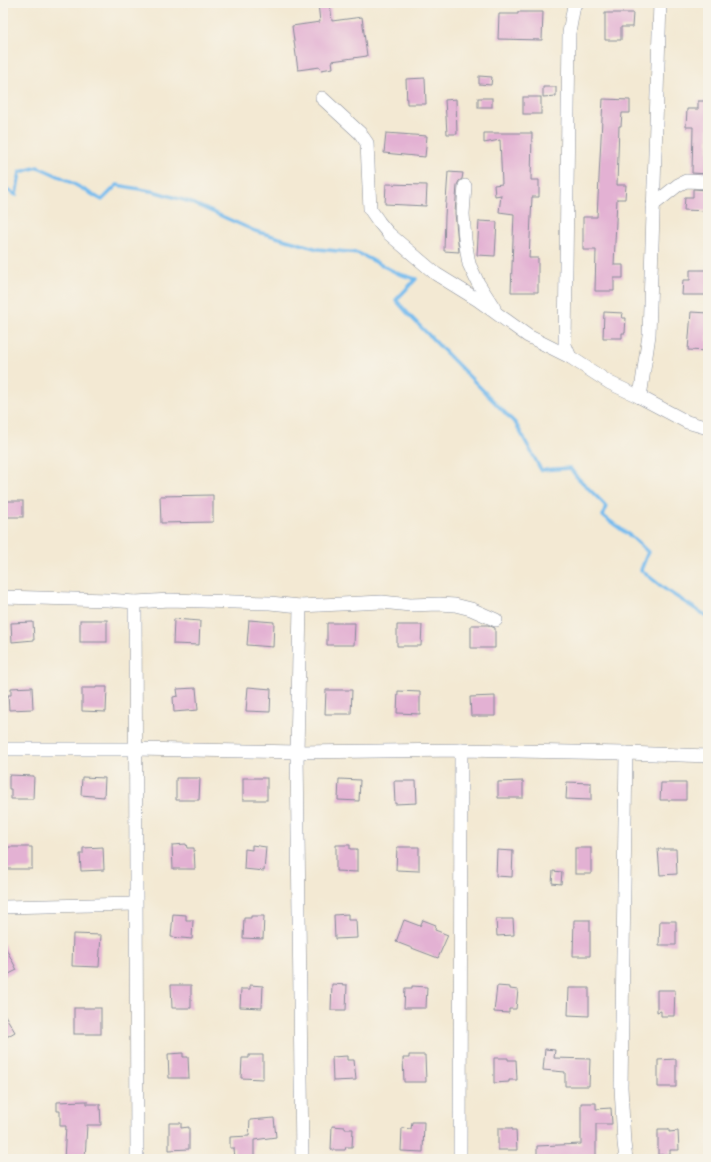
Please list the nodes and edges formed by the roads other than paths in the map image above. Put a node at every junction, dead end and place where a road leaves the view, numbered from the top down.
1 (576, 3) edge
2 (660, 3) edge
3 (322, 98) dead end
4 (708, 182) edge
5 (465, 186) dead end
6 (653, 205) junction
7 (498, 315) junction
8 (570, 357) junction
9 (640, 397) junction
10 (708, 428) edge
11 (3, 597) edge
12 (135, 602) junction
13 (300, 606) junction
14 (496, 620) dead end
15 (3, 749) edge
16 (134, 749) junction
17 (461, 750) junction
18 (297, 752) junction
19 (626, 753) junction
20 (708, 756) edge
21 (135, 904) junction
22 (3, 907) edge
23 (137, 1159) edge
24 (302, 1159) edge
25 (460, 1159) edge
26 (626, 1159) edge

1 - 8 street
2 - 6 street
3 - 7 street
4 - 6 street
5 - 7 street
6 - 9 street
7 - 8 street
8 - 9 street
9 - 10 street
11 - 12 street
12 - 13 street
12 - 16 street
13 - 14 street
13 - 18 street
15 - 16 street
16 - 18 street
16 - 21 street
17 - 18 street
17 - 19 street
17 - 25 street
18 - 24 street
19 - 20 street
19 - 26 street
21 - 22 street
21 - 23 street

